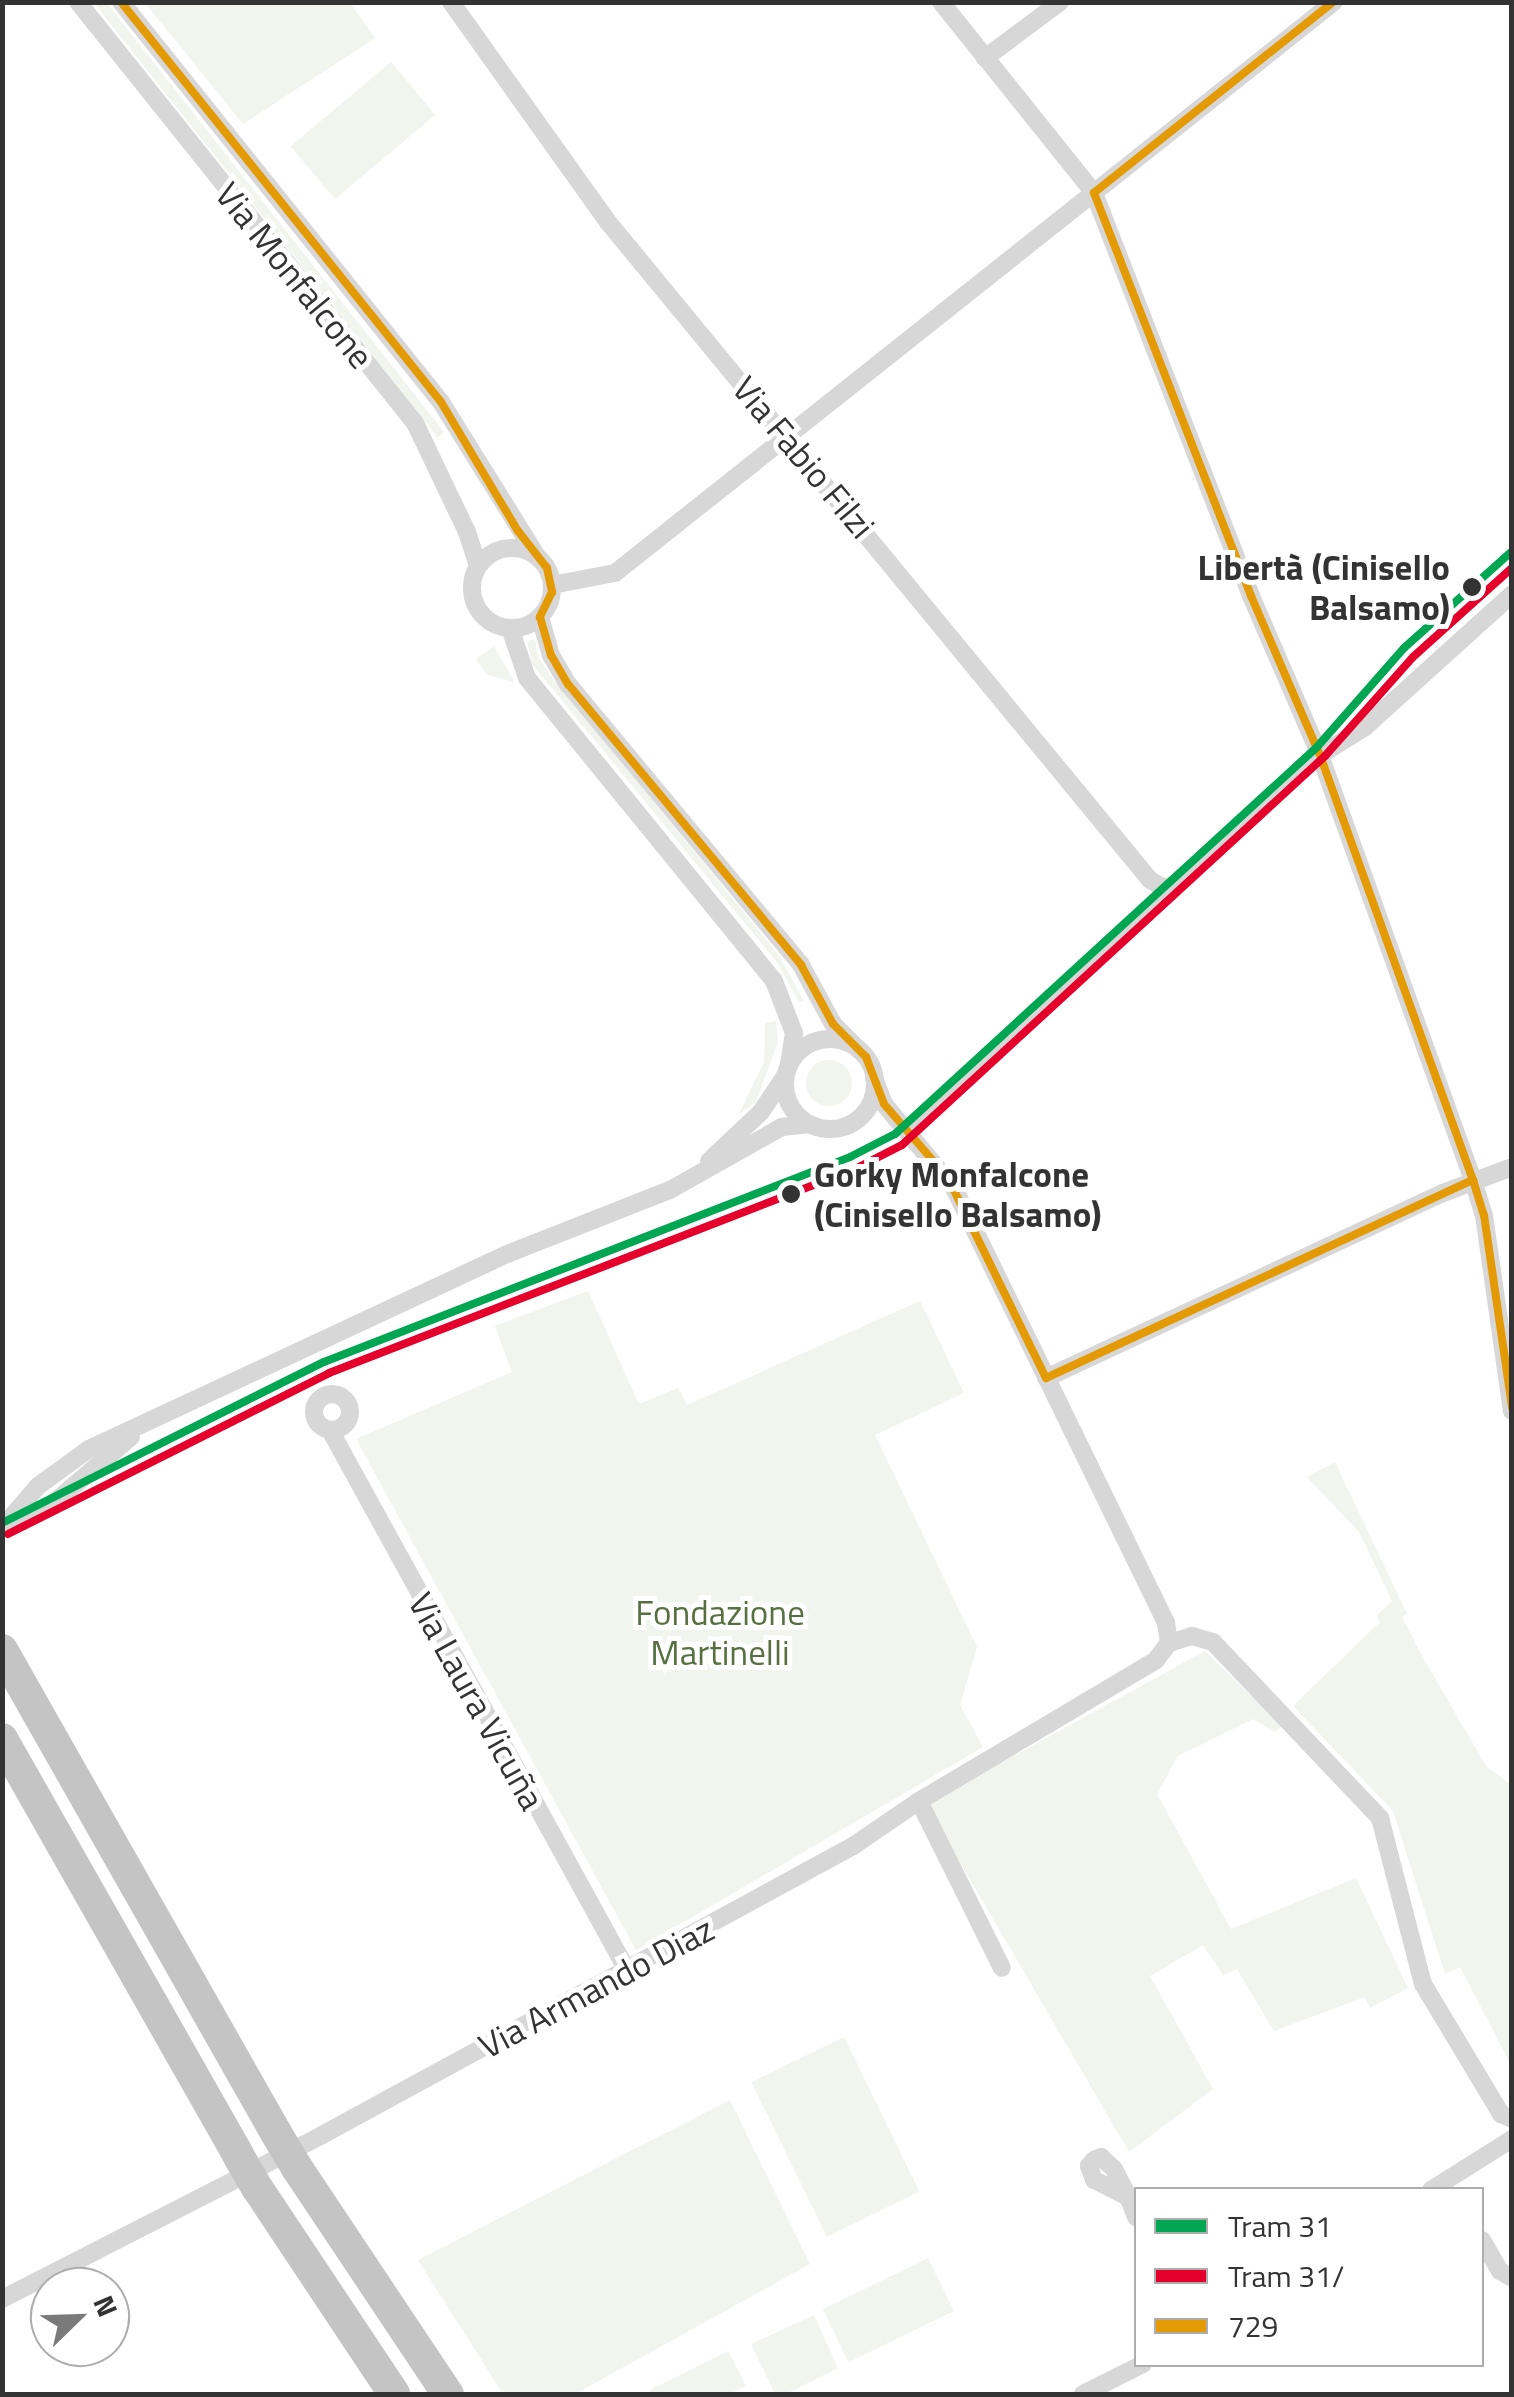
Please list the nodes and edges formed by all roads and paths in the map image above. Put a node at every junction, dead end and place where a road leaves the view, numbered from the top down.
1 (78, 2) edge
2 (121, 2) edge
3 (451, 2) edge
4 (941, 2) edge
5 (1060, 2) edge
6 (1334, 2) edge
7 (984, 58) junction
8 (1094, 193) junction
9 (788, 437) junction
10 (536, 556) junction
11 (478, 566) junction
12 (552, 585) junction
13 (1512, 594) edge
14 (540, 617) junction
15 (510, 628) junction
16 (1319, 754) junction
17 (1176, 884) junction
18 (860, 1050) junction
19 (788, 1069) junction
20 (874, 1078) junction
21 (810, 1124) junction
22 (908, 1130) junction
23 (1512, 1167) edge
24 (1473, 1180) junction
25 (682, 1183) junction
26 (1046, 1378) junction
27 (1512, 1411) edge
28 (330, 1430) dead end
29 (2, 1529) edge
30 (1169, 1644) junction
31 (2, 1650) edge
32 (2, 1740) edge
33 (919, 1801) junction
34 (1002, 1968) dead end
35 (627, 1970) junction
36 (1506, 2117) edge
37 (1507, 2141) edge
38 (1442, 2186) edge
39 (1128, 2197) dead end
40 (1134, 2212) edge
41 (1484, 2244) edge
42 (1512, 2278) edge
43 (2, 2299) edge
44 (1137, 2367) edge
45 (394, 2394) edge
46 (448, 2394) edge
47 (1084, 2394) edge

1 - 11 street, Via Monfalcone
2 - 10 street, Via Monfalcone
3 - 9 street, Via Fabio Filzi
4 - 7 street
5 - 7 street
6 - 8 street
7 - 8 street
8 - 9 street
8 - 16 street
9 - 12 street
9 - 17 street, Via Fabio Filzi
10 - 11 street
10 - 12 street
11 - 15 street
12 - 14 street
13 - 16 street
14 - 15 street
14 - 18 street
15 - 19 street
16 - 17 street
16 - 24 street
17 - 22 street
18 - 19 street
18 - 20 street
19 - 21 street
19 - 25 street
20 - 21 street
20 - 22 street
21 - 25 street
22 - 26 street
23 - 24 street
24 - 26 street
24 - 27 street
25 - 29 street
26 - 30 street
28 - 35 street, Via Laura Vicuña
30 - 33 street, Via Armando Diaz
30 - 36 street
31 - 46 highway, bridge
32 - 45 highway, bridge
33 - 34 street
33 - 35 street, Via Armando Diaz
35 - 43 street, Via Armando Diaz
36 - 37 street
37 - 38 street
39 - 40 street
41 - 42 street
44 - 47 street

